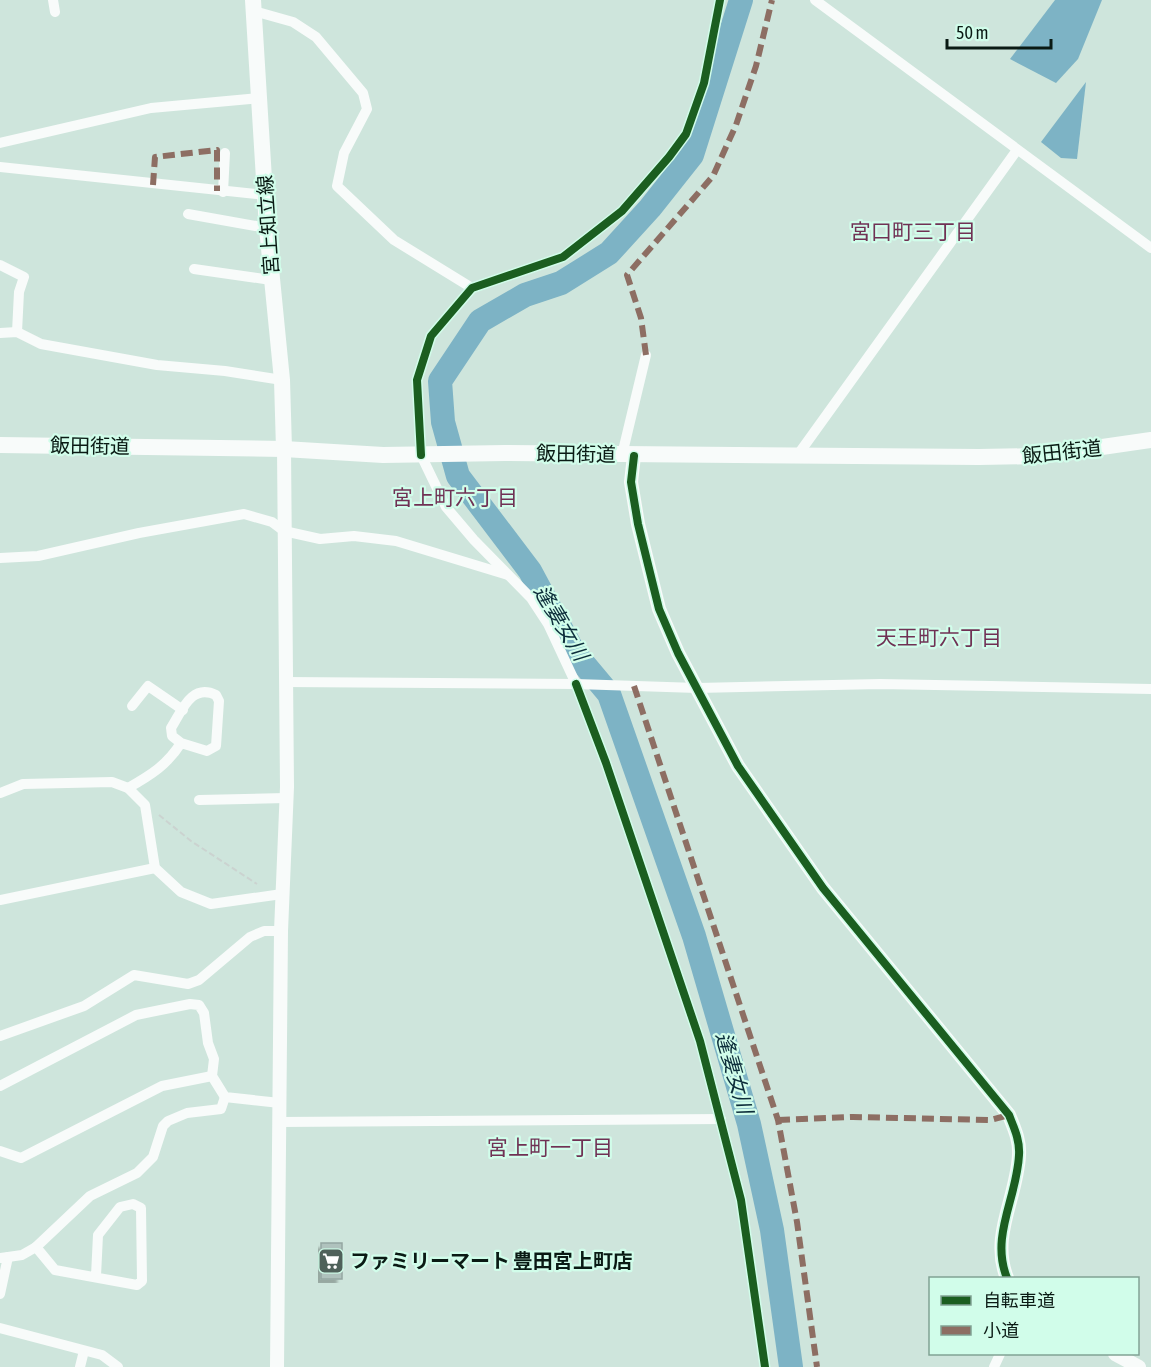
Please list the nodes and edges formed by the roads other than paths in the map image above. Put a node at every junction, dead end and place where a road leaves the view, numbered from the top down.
1 (53, 0) edge
2 (815, 0) edge
3 (253, 5) edge
4 (55, 12) dead end
5 (260, 98) junction
6 (0, 143) edge
7 (1017, 150) junction
8 (225, 153) dead end
9 (0, 166) edge
10 (223, 192) junction
11 (266, 195) junction
12 (188, 214) dead end
13 (267, 228) junction
14 (1151, 248) edge
15 (0, 265) edge
16 (194, 269) dead end
17 (271, 280) junction
18 (472, 288) road end
19 (18, 332) junction
20 (0, 333) edge
21 (646, 355) dead end
22 (282, 380) junction
23 (1151, 440) edge
24 (0, 445) edge
25 (1151, 447) edge
26 (284, 449) junction
27 (426, 455) junction
28 (628, 455) junction
29 (797, 456) junction
30 (284, 531) junction
31 (0, 558) edge
32 (508, 575) junction
33 (285, 682) junction
34 (579, 684) junction
35 (697, 688) junction
36 (1151, 688) edge
37 (132, 706) dead end
38 (183, 710) junction
39 (181, 742) junction
40 (128, 788) junction
41 (0, 793) edge
42 (286, 798) junction
43 (199, 800) dead end
44 (155, 868) junction
45 (282, 894) junction
46 (0, 900) edge
47 (281, 931) junction
48 (0, 1036) edge
49 (212, 1076) junction
50 (0, 1086) edge
51 (225, 1097) junction
52 (280, 1103) junction
53 (721, 1119) road end
54 (280, 1122) junction
55 (0, 1152) edge
56 (36, 1247) junction
57 (4, 1257) edge
58 (96, 1276) dead end
59 (1007, 1277) edge
60 (0, 1294) edge
61 (0, 1328) edge
62 (84, 1351) junction
63 (1118, 1355) edge
64 (80, 1367) edge
65 (118, 1367) edge
66 (277, 1367) edge
67 (1139, 1367) edge

1 - 4 street
2 - 7 street
3 - 5 main road, 宮上知立線
3 - 18 street
5 - 6 street
5 - 11 main road, 宮上知立線
7 - 14 street
7 - 29 street
8 - 10 street
9 - 10 street
10 - 11 street
11 - 13 main road, 宮上知立線
12 - 13 street
13 - 17 main road, 宮上知立線
15 - 19 street
16 - 17 street
17 - 22 main road, 宮上知立線
19 - 20 street
19 - 22 street
21 - 28 street
22 - 26 main road, 宮上知立線
23 - 25 street
23 - 29 main road, 飯田街道
24 - 26 main road, 飯田街道
26 - 27 main road, 飯田街道
26 - 30 street
27 - 28 main road, 飯田街道
27 - 32 street
28 - 29 main road, 飯田街道
28 - 35 street
30 - 31 street
30 - 32 street
30 - 33 street
32 - 34 street
33 - 34 street
33 - 42 street
34 - 35 street
35 - 36 street
35 - 59 street
37 - 38 street
38 - 39 street
38 - 39 street
39 - 40 street
40 - 41 street
40 - 44 street
42 - 43 street
42 - 45 street
44 - 45 street
44 - 46 street
45 - 47 street
47 - 48 street
47 - 52 street
49 - 50 street
49 - 51 street
49 - 55 street
51 - 52 street
51 - 56 street
52 - 54 street
53 - 54 street
54 - 66 street
56 - 57 street
56 - 58 street
57 - 60 street
61 - 62 street
62 - 64 street
62 - 65 street
63 - 67 street

